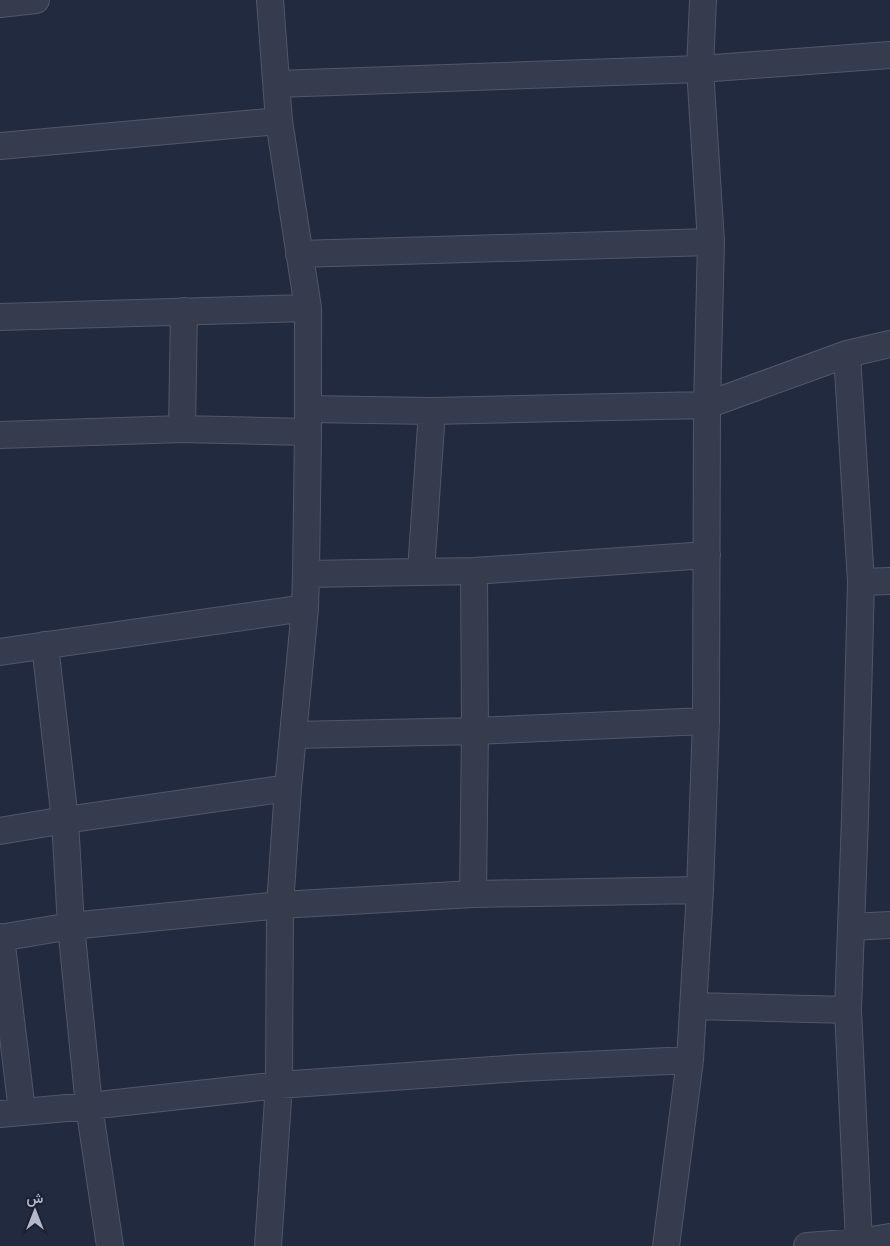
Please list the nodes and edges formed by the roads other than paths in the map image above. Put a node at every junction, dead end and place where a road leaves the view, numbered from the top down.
1 (36, 0) edge
2 (270, 0) edge
3 (703, 0) edge
4 (0, 4) edge
5 (890, 55) edge
6 (700, 69) junction
7 (276, 84) junction
8 (279, 121) junction
9 (0, 146) edge
10 (711, 242) junction
11 (299, 254) junction
12 (308, 308) junction
13 (184, 311) junction
14 (0, 317) edge
15 (890, 344) edge
16 (847, 354) junction
17 (707, 405) junction
18 (432, 410) junction
19 (308, 421) junction
20 (182, 429) junction
21 (0, 435) edge
22 (707, 556) junction
23 (421, 571) junction
24 (474, 571) junction
25 (306, 574) junction
26 (890, 581) edge
27 (861, 582) junction
28 (305, 608) junction
29 (45, 645) junction
30 (0, 652) edge
31 (706, 721) junction
32 (475, 731) junction
33 (293, 735) junction
34 (288, 788) junction
35 (65, 820) junction
36 (0, 831) edge
37 (700, 890) junction
38 (473, 894) junction
39 (280, 905) junction
40 (890, 925) edge
41 (71, 926) junction
42 (851, 927) junction
43 (0, 938) edge
44 (693, 1006) junction
45 (848, 1010) junction
46 (690, 1060) junction
47 (279, 1085) junction
48 (88, 1106) junction
49 (11, 1113) edge
50 (890, 1237) edge
51 (860, 1244) edge
52 (110, 1246) edge
53 (268, 1246) edge
54 (666, 1246) edge
55 (807, 1246) edge

1 - 4 street
2 - 7 street
3 - 6 street
5 - 6 street
6 - 7 street
6 - 10 street
7 - 8 street
8 - 9 street
8 - 11 street
10 - 11 street
10 - 17 street
11 - 12 street
12 - 13 street
12 - 19 street
13 - 14 street
13 - 20 street
15 - 16 street
16 - 17 street
16 - 27 street
17 - 18 street
17 - 22 street
18 - 19 street
18 - 23 street
19 - 20 street
19 - 25 street
20 - 21 street
22 - 24 street
22 - 31 street
23 - 24 street
23 - 25 street
24 - 32 street
25 - 28 street
26 - 27 street
27 - 42 street
28 - 29 street
28 - 33 street
29 - 30 street
29 - 35 street
31 - 32 street
31 - 37 street
32 - 33 street
32 - 38 street
33 - 34 street
34 - 35 street
34 - 39 street
35 - 36 street
35 - 41 street
37 - 38 street
37 - 44 street
38 - 39 street
39 - 41 street
39 - 47 street
40 - 42 street
41 - 43 street
41 - 48 street
42 - 45 street
43 - 49 street
44 - 45 street
44 - 46 street
45 - 51 street
46 - 47 street
46 - 54 street
47 - 48 street
47 - 53 street
48 - 49 street
48 - 52 street
50 - 51 street
51 - 55 street

